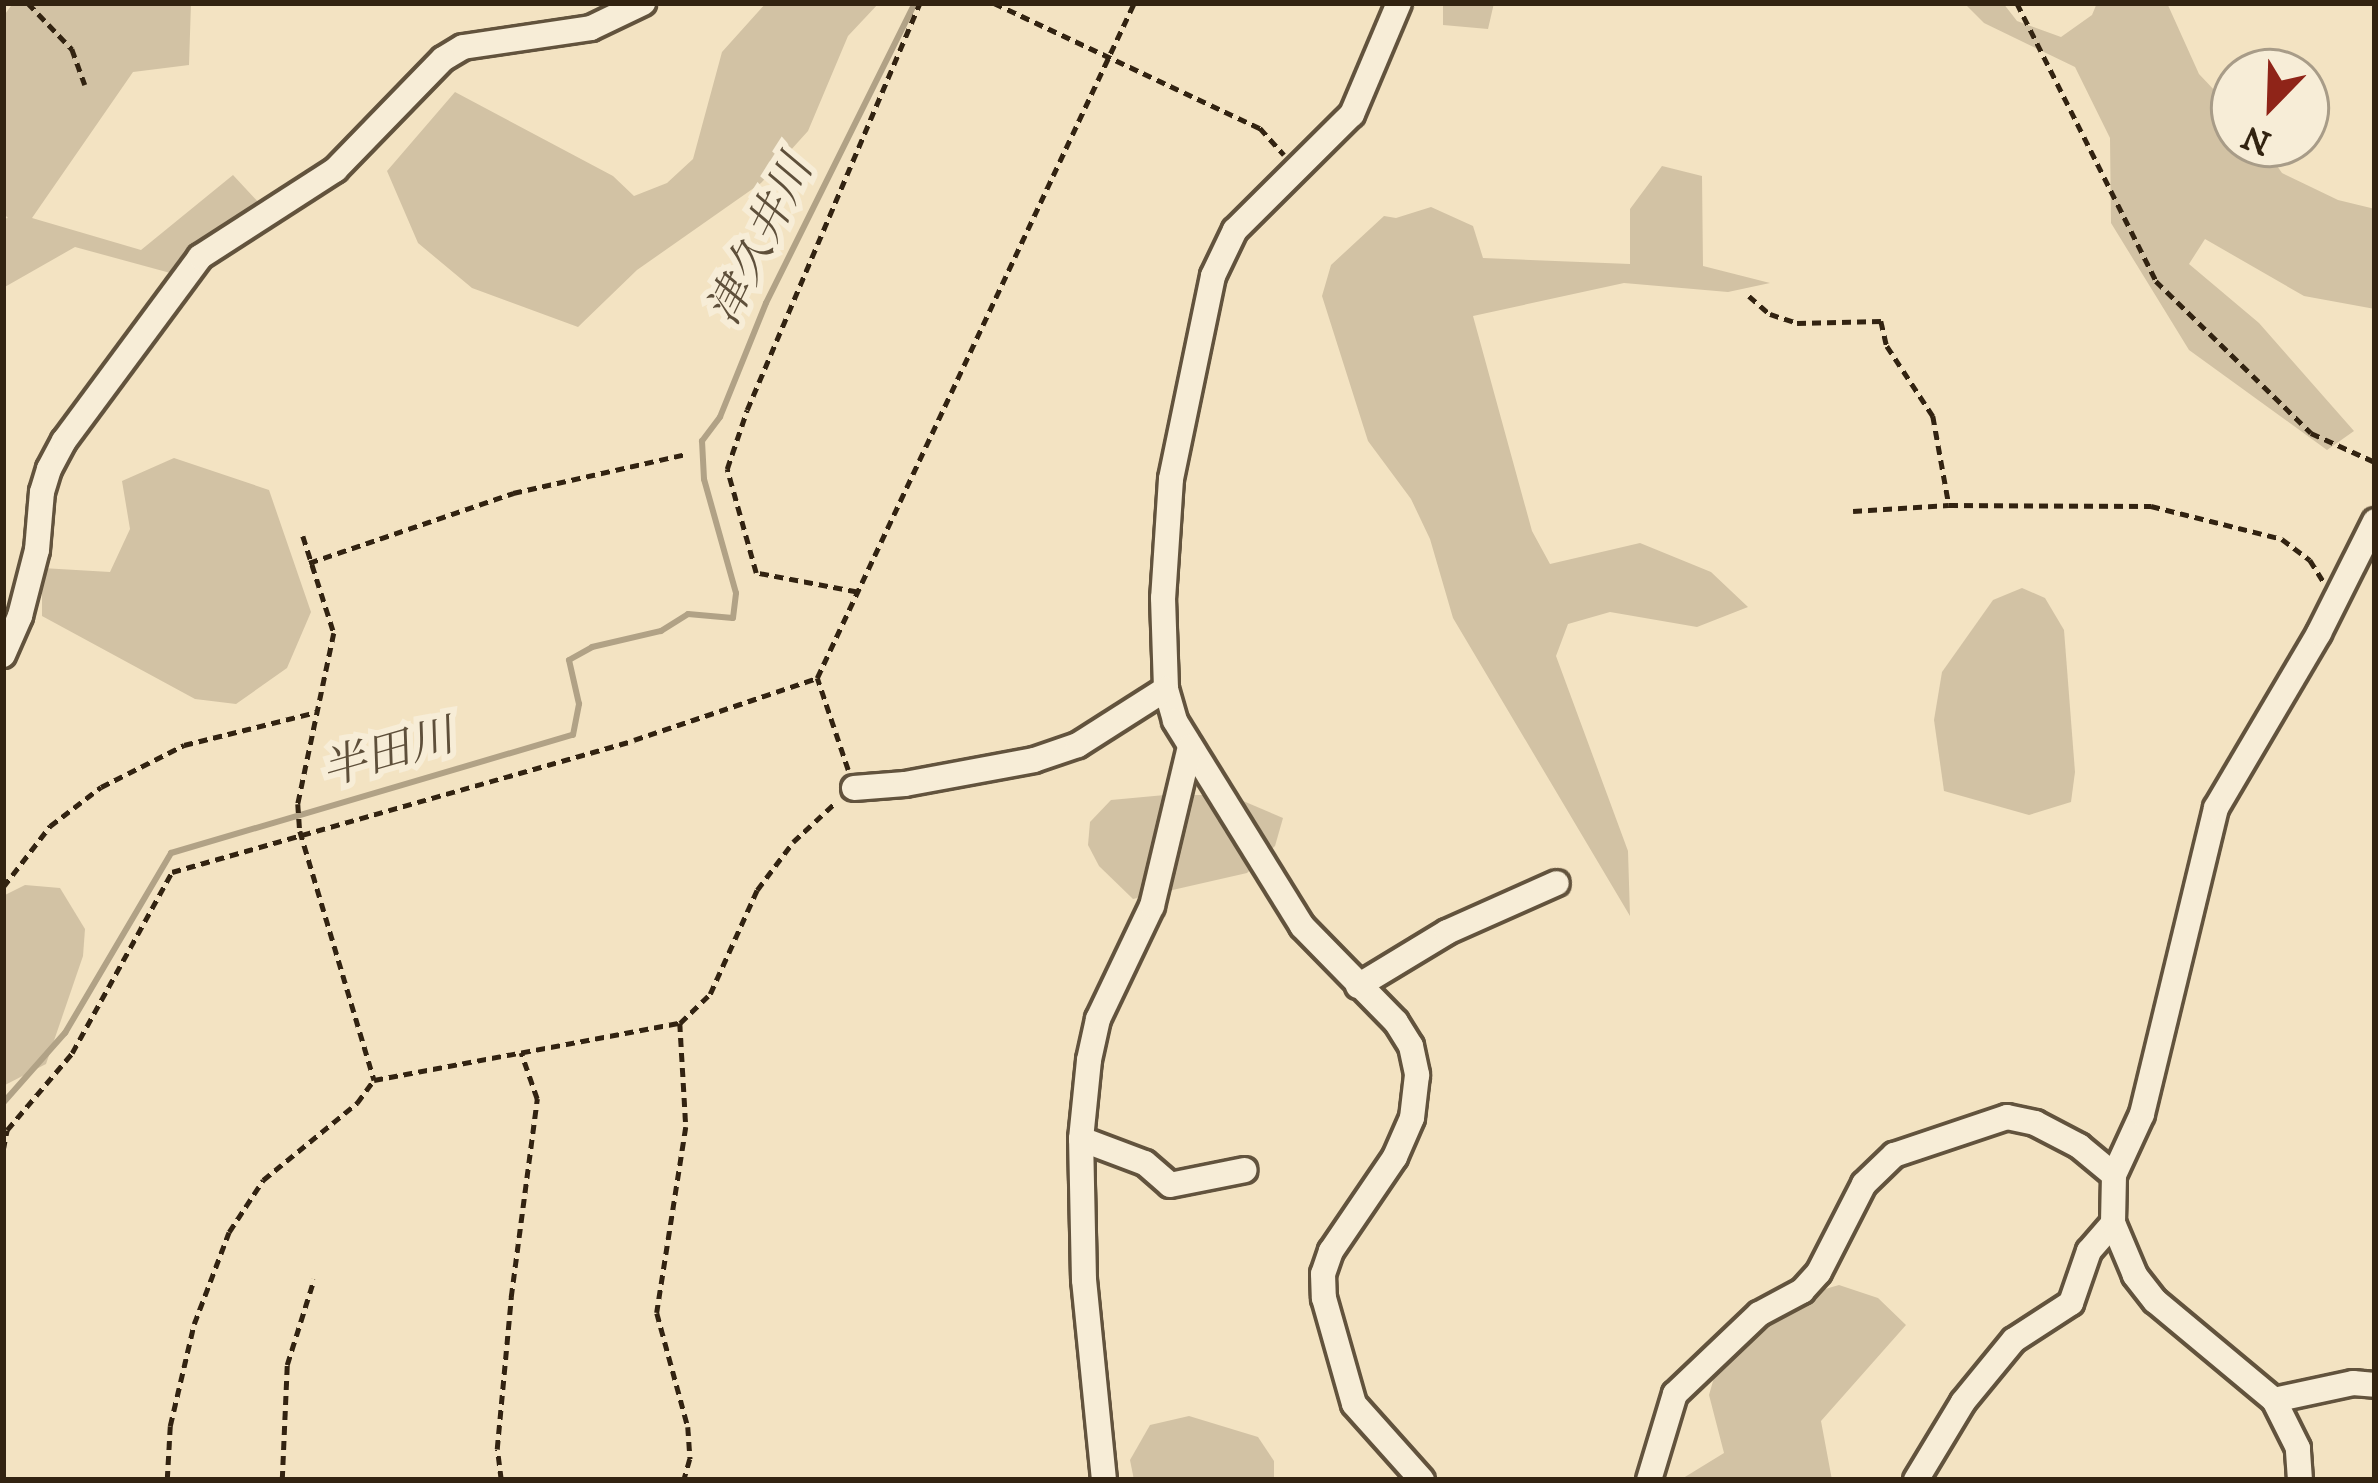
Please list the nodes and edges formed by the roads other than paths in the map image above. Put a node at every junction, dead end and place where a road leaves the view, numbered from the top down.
1 (643, 3) edge
2 (1399, 3) edge
3 (2375, 521) edge
4 (3, 655) edge
5 (1166, 689) junction
6 (1190, 746) junction
7 (854, 788) road end
8 (1557, 883) dead end
9 (1358, 986) junction
10 (1081, 1139) junction
11 (1246, 1170) dead end
12 (2114, 1175) junction
13 (2113, 1223) junction
14 (2375, 1385) edge
15 (2274, 1400) junction
16 (1104, 1480) edge
17 (1422, 1480) edge
18 (1649, 1480) edge
19 (1916, 1480) edge
20 (2300, 1480) edge

1 - 4 street
2 - 5 street
3 - 12 street
5 - 6 street
5 - 7 street
6 - 9 street
6 - 10 street
8 - 9 street
9 - 17 street
10 - 11 street
10 - 16 street
12 - 13 street
12 - 18 street
13 - 15 street
13 - 19 street
14 - 15 street
15 - 20 street

